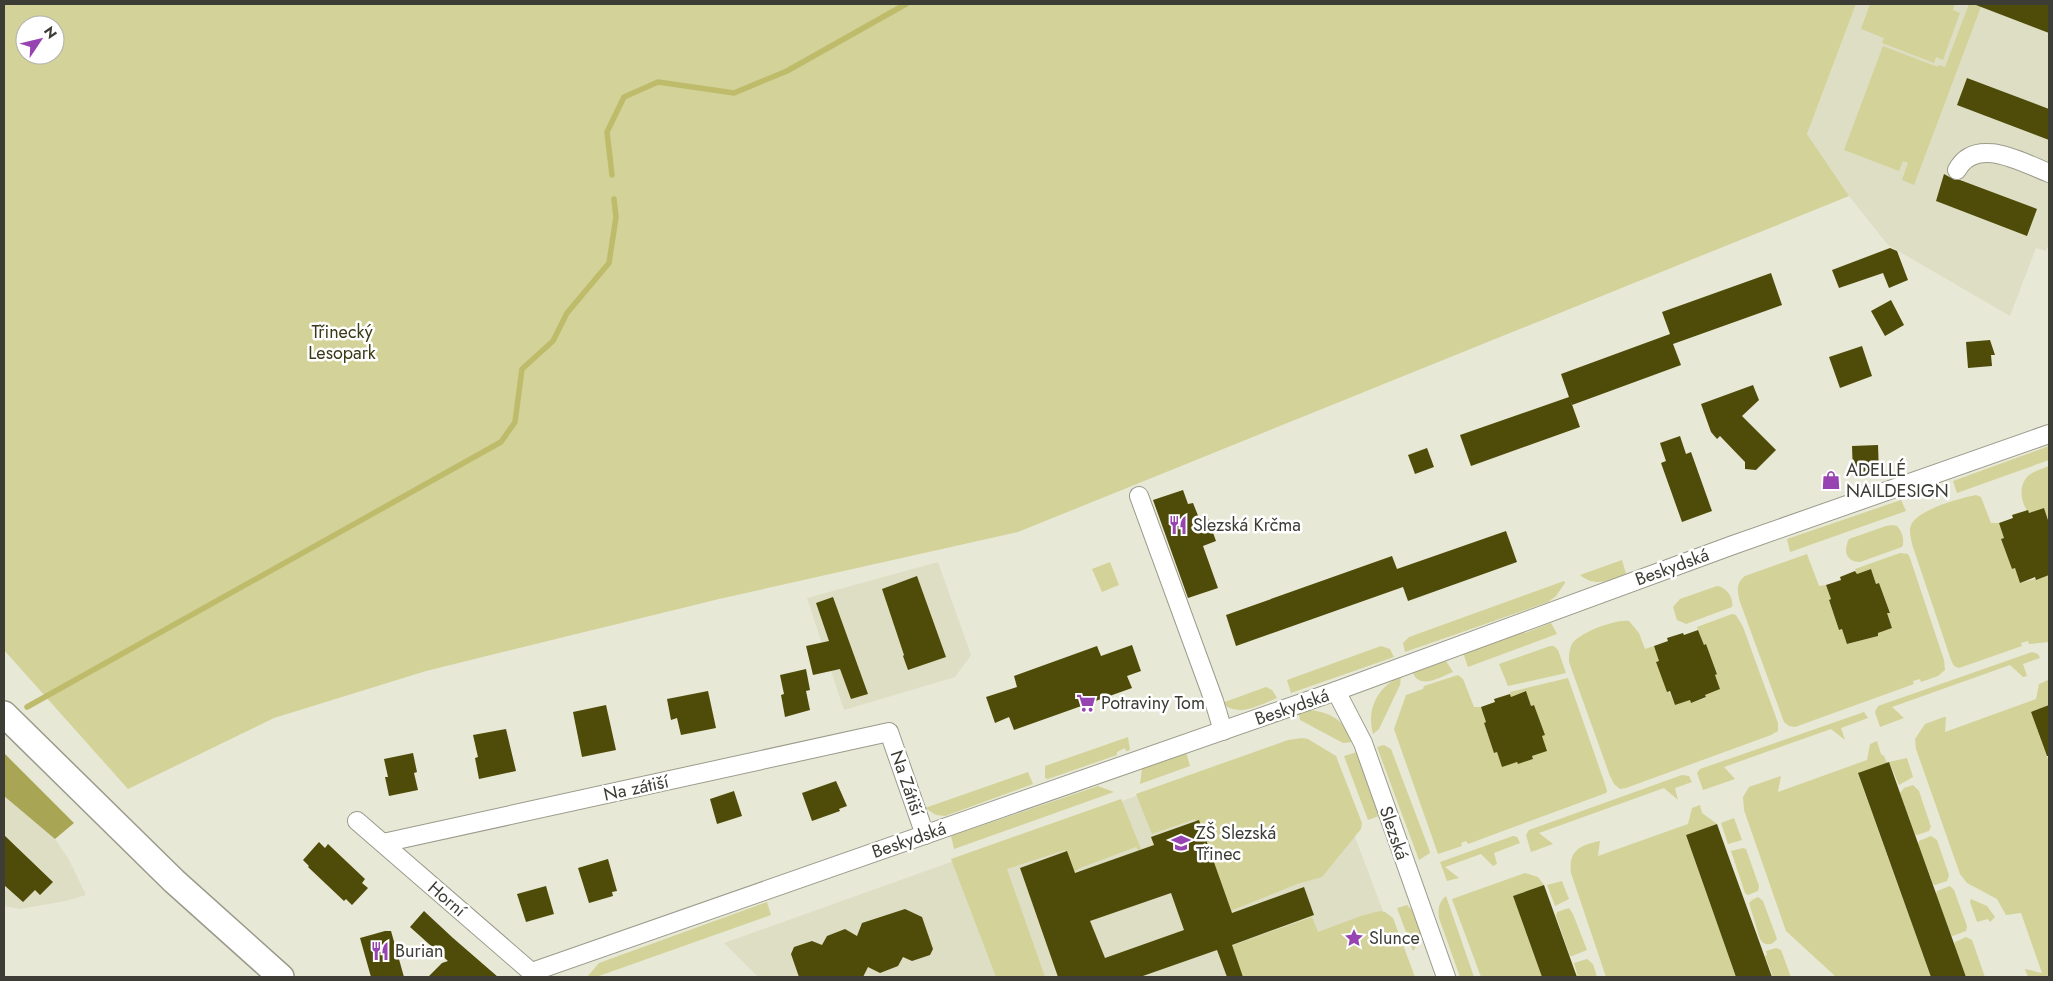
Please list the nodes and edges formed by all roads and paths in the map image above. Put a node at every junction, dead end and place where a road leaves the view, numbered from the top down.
1 (1957, 170) dead end
2 (2049, 173) edge
3 (2049, 434) edge
4 (1139, 496) dead end
5 (1336, 691) junction
6 (4, 714) edge
7 (1223, 731) junction
8 (889, 732) joint
9 (357, 821) dead end
10 (925, 835) junction
11 (382, 843) junction
12 (535, 975) edge
13 (281, 977) edge
14 (1446, 977) edge

1 - 2 street
3 - 5 street, Beskydská
4 - 7 street
5 - 7 street, Beskydská
5 - 14 street, Slezská
6 - 13 main road
7 - 10 street, Beskydská
8 - 10 street, Na Zátiší
8 - 11 street, Na zátiší
9 - 11 street, Horní
10 - 12 street, Beskydská
11 - 12 street, Horní

